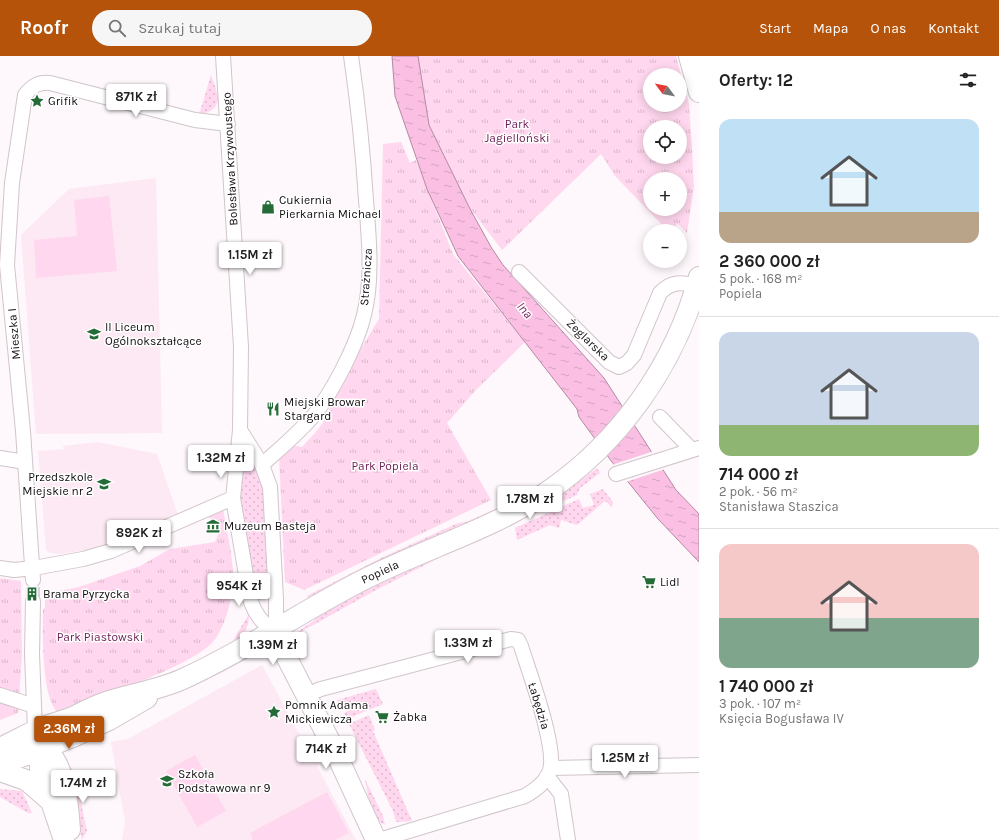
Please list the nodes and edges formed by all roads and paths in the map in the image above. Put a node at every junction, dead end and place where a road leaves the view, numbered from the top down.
1 (223, 56) edge
2 (351, 56) edge
3 (689, 56) edge
4 (699, 92) edge
5 (228, 124) junction
6 (3, 265) edge
7 (519, 272) dead end
8 (698, 281) edge
9 (660, 417) dead end
10 (240, 430) junction
11 (695, 449) edge
12 (0, 458) edge
13 (25, 462) junction
14 (262, 465) junction
15 (616, 474) dead end
16 (234, 498) junction
17 (0, 568) edge
18 (34, 574) junction
19 (33, 601) tunnel mouth
20 (273, 631) junction
21 (164, 687) junction
22 (0, 694) edge
23 (306, 695) junction
24 (34, 706) junction
25 (74, 737) junction
26 (40, 739) junction
27 (8, 744) edge
28 (0, 765) edge
29 (699, 765) edge
30 (0, 772) edge
31 (549, 772) junction
32 (61, 773) junction
33 (48, 799) junction
34 (64, 840) edge
35 (70, 840) edge
36 (376, 840) edge
37 (379, 840) edge
38 (568, 840) edge

1 - 5 street, Bolesława Krzywoustego
2 - 14 street, Strażnicza
3 - 4 main road
5 - 6 street, Mieszka I
5 - 10 street, Bolesława Krzywoustego
6 - 13 street, Mieszka I
7 - 8 street, Żeglarska
8 - 20 main road, Popiela
9 - 11 street
10 - 14 street
10 - 16 street, Bolesława Krzywoustego
11 - 15 street
12 - 13 street
13 - 18 street, Mieszka I
14 - 20 street
16 - 18 street
16 - 20 street, Bolesława Krzywoustego
17 - 18 street
19 - 24 street
20 - 21 main road, Popiela
20 - 23 main road
21 - 25 main road, Popiela
21 - 26 main road, Popiela
22 - 24 street
23 - 31 street, Łabędzia
23 - 36 main road
24 - 26 street
25 - 26 main road, Popiela
25 - 32 main road
26 - 27 main road
26 - 28 main road, Popiela
26 - 32 main road
26 - 33 main road, Popiela
29 - 31 street
30 - 33 main road
31 - 37 street
31 - 38 street
32 - 35 main road
33 - 34 main road

